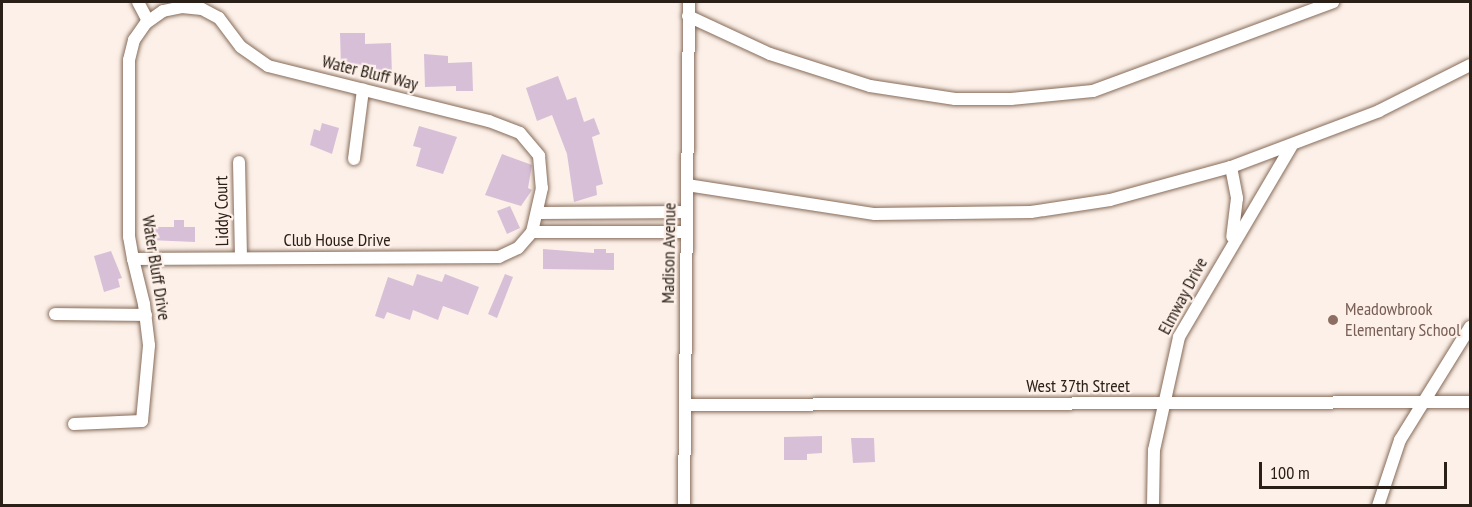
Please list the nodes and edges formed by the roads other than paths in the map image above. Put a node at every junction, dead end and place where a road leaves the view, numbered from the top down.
1 (138, 2) edge
2 (688, 2) edge
3 (1333, 2) edge
4 (688, 16) junction
5 (148, 21) junction
6 (1470, 65) edge
7 (363, 90) junction
8 (1291, 147) junction
9 (354, 159) dead end
10 (239, 162) dead end
11 (1231, 167) junction
12 (687, 185) junction
13 (687, 212) junction
14 (539, 213) junction
15 (532, 232) junction
16 (687, 232) junction
17 (1229, 247) junction
18 (241, 258) junction
19 (133, 259) junction
20 (55, 314) dead end
21 (146, 315) junction
22 (1470, 327) edge
23 (1422, 402) junction
24 (1470, 402) edge
25 (1162, 404) junction
26 (685, 405) junction
27 (74, 424) dead end
28 (684, 506) edge
29 (1153, 506) edge
30 (1378, 506) edge

1 - 5 street
2 - 4 street, Madison Avenue
3 - 4 street
4 - 12 street, Madison Avenue
5 - 7 street, Water Bluff Way
5 - 19 street, Water Bluff Drive
6 - 8 street
7 - 9 street
7 - 14 street, Water Bluff Way
8 - 11 street
8 - 17 street, Elmway Drive
10 - 18 street, Liddy Court
11 - 12 street
11 - 17 street, Elmway Drive
12 - 13 street, Madison Avenue
13 - 14 street
13 - 16 street, Madison Avenue
14 - 15 street, Club House Drive
15 - 16 street
15 - 18 street, Club House Drive
16 - 26 street, Madison Avenue
17 - 25 street, Elmway Drive
18 - 19 street, Club House Drive
19 - 21 street, Water Bluff Drive
20 - 21 street
21 - 27 street, Water Bluff Drive
22 - 23 street
23 - 24 street, West 37th Street
23 - 25 street, West 37th Street
23 - 30 street
25 - 26 street, West 37th Street
25 - 29 street, Elmway Drive
26 - 28 street, Madison Avenue

